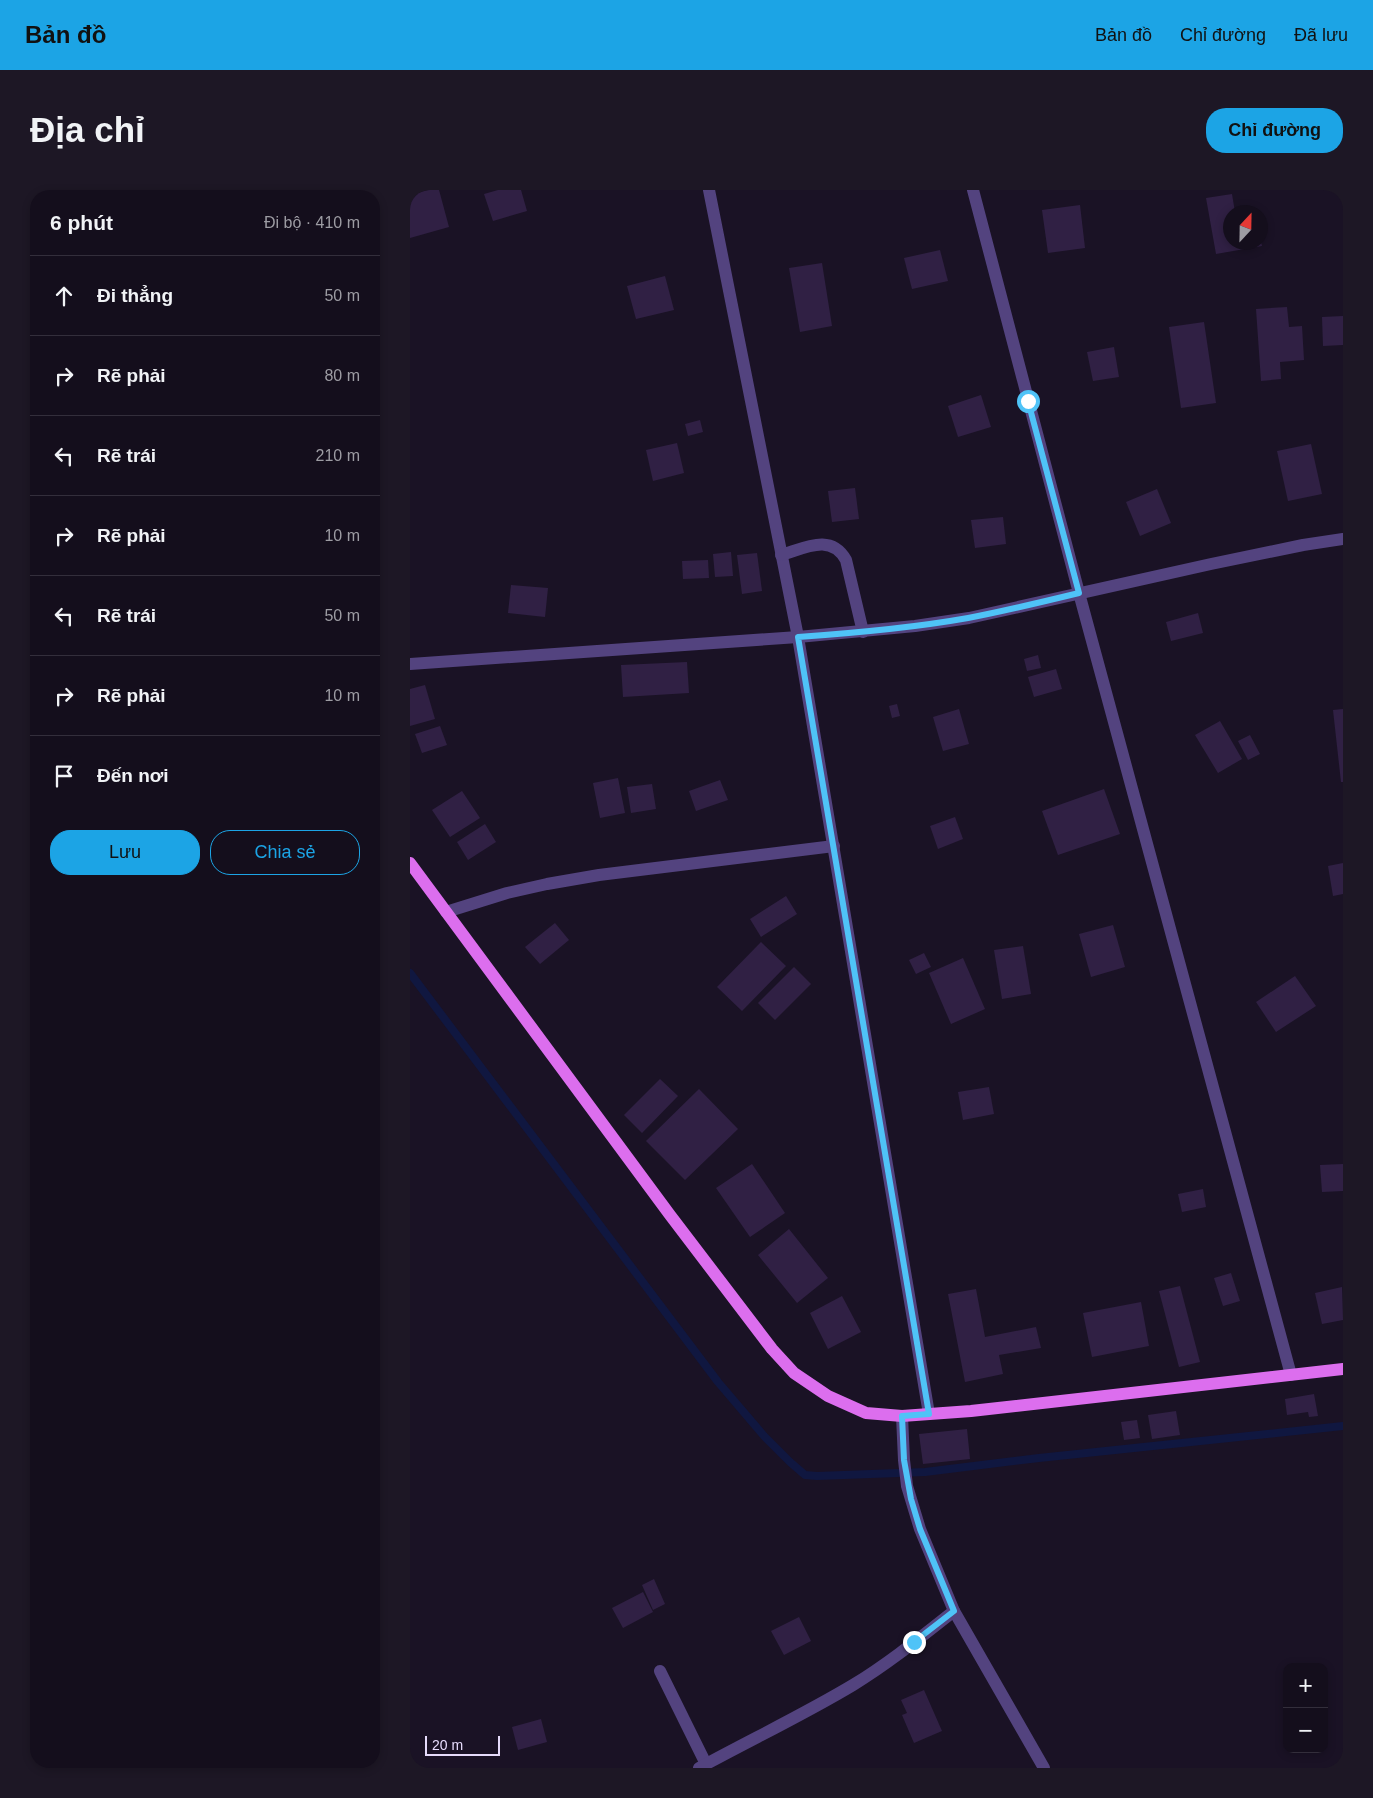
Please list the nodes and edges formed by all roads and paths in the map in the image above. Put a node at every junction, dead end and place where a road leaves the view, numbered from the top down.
1 (709, 190) edge
2 (973, 190) edge
3 (1343, 539) edge
4 (781, 555) junction
5 (1079, 593) junction
6 (862, 632) junction
7 (798, 637) junction
8 (410, 664) edge
9 (834, 846) junction
10 (410, 863) edge
11 (446, 912) junction
12 (1343, 1369) edge
13 (1291, 1375) junction
14 (929, 1414) junction
15 (902, 1416) junction
16 (954, 1611) junction
17 (660, 1672) dead end
18 (702, 1766) edge
19 (1044, 1768) edge

1 - 4 street
2 - 5 street
3 - 5 street
4 - 6 street
4 - 7 street
5 - 6 street
5 - 13 street
6 - 7 street
7 - 8 street
7 - 9 street
9 - 11 street
9 - 14 street
10 - 11 main road
11 - 15 main road
12 - 13 main road
13 - 14 main road
14 - 15 main road
15 - 16 street
16 - 18 street
16 - 19 street
17 - 18 street

